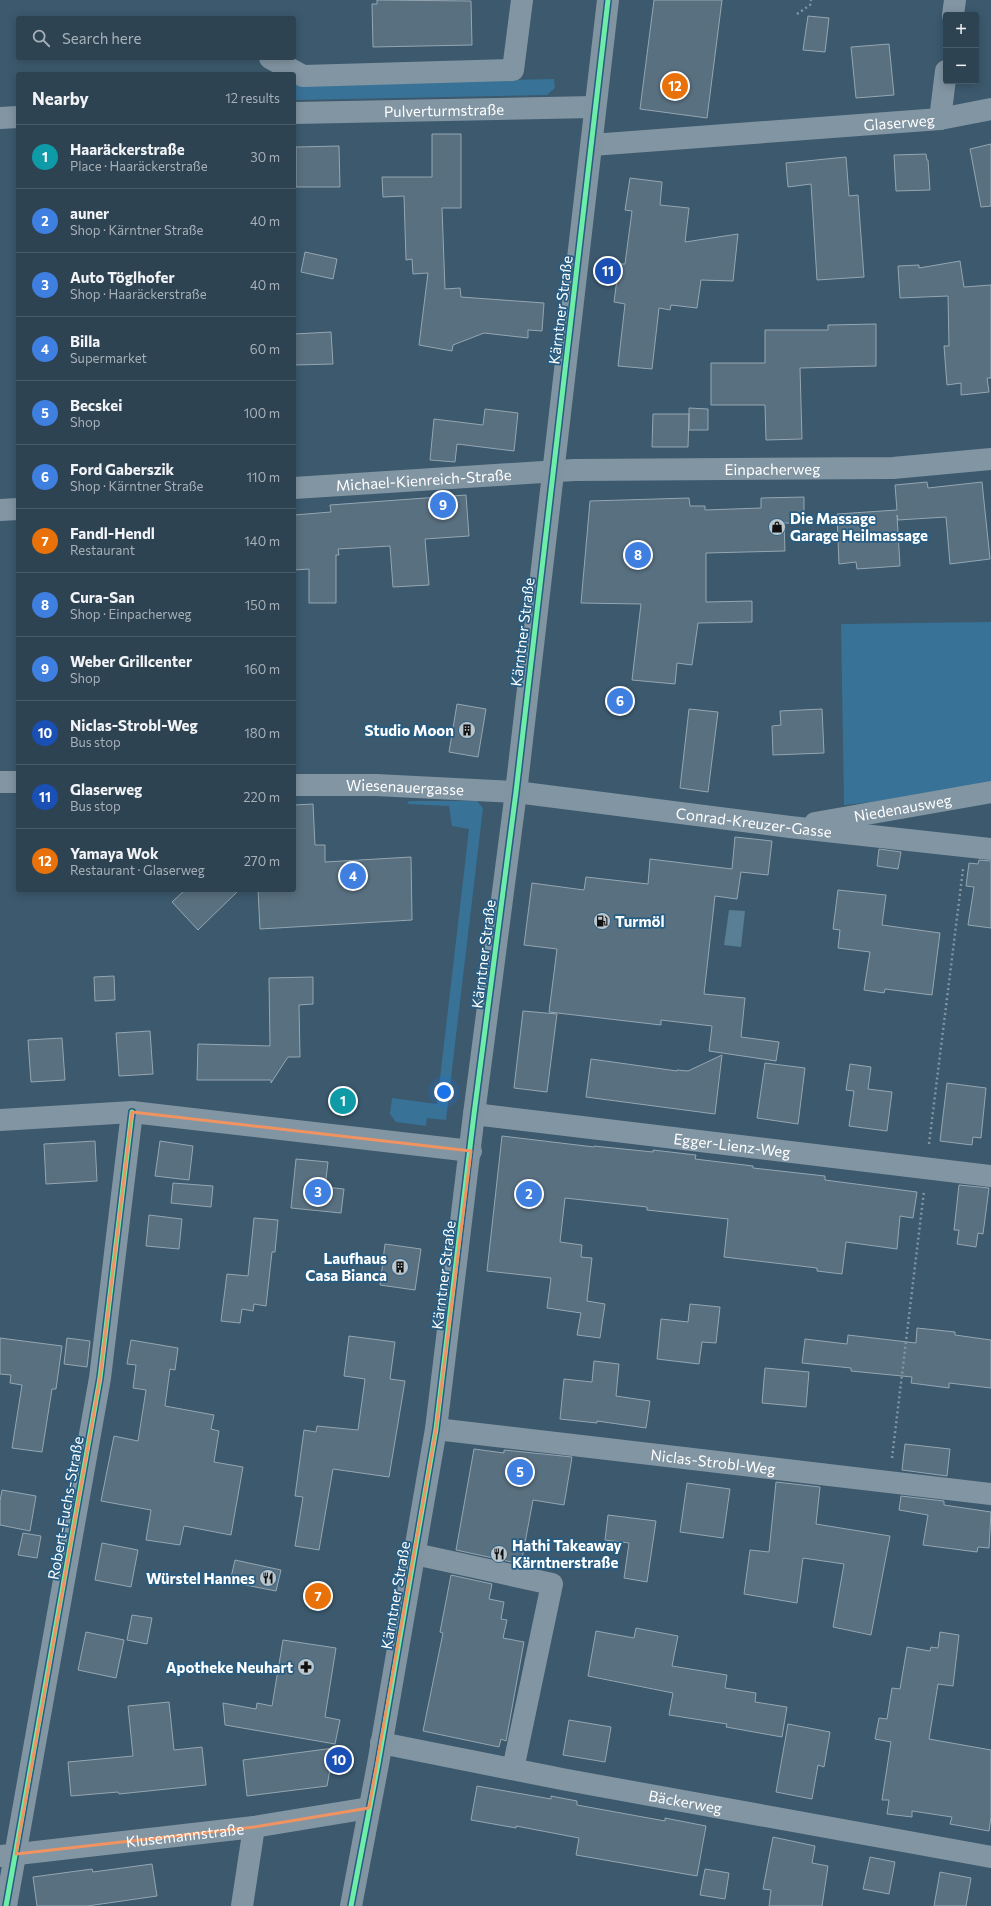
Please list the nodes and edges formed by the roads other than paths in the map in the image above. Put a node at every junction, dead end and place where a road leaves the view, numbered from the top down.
1 (522, 0) edge
2 (608, 0) edge
3 (955, 0) edge
4 (953, 12) edge
5 (274, 60) edge
6 (296, 72) edge
7 (296, 72) edge
8 (944, 84) edge
9 (594, 107) junction
10 (991, 109) edge
11 (296, 113) edge
12 (16, 117) edge
13 (0, 118) edge
14 (940, 119) junction
15 (592, 145) junction
16 (991, 459) edge
17 (553, 471) junction
18 (296, 488) edge
19 (16, 509) edge
20 (0, 510) edge
21 (0, 782) edge
22 (16, 782) edge
23 (296, 785) edge
24 (516, 792) junction
25 (991, 792) edge
26 (790, 827) junction
27 (991, 850) edge
28 (132, 1112) junction
29 (474, 1114) junction
30 (0, 1120) edge
31 (470, 1151) junction
32 (991, 1176) edge
33 (436, 1429) junction
34 (991, 1494) edge
35 (414, 1554) junction
36 (381, 1743) junction
37 (513, 1769) junction
38 (369, 1808) junction
39 (254, 1827) junction
40 (8, 1855) edge
41 (991, 1857) edge
42 (6, 1906) edge
43 (242, 1906) edge
44 (351, 1906) edge

1 - 6 street
2 - 9 main road, Kärntner Straße
3 - 4 street
5 - 7 street
8 - 14 street
9 - 11 street, Pulverturmstraße
9 - 15 main road, Kärntner Straße
10 - 14 street, Glaserweg
12 - 13 street
14 - 15 street, Glaserweg
15 - 17 main road, Kärntner Straße
16 - 17 street, Einpacherweg
17 - 18 street, Michael-Kienreich-Straße
17 - 24 main road, Kärntner Straße
19 - 20 street
21 - 22 street
23 - 24 street, Wiesenauergasse
24 - 26 street, Conrad-Kreuzer-Gasse
24 - 29 main road, Kärntner Straße
25 - 26 street, Niedenausweg
26 - 27 street, Conrad-Kreuzer-Gasse
28 - 30 street
28 - 31 street
28 - 40 street, Robert-Fuchs-Straße
29 - 31 main road, Kärntner Straße
29 - 32 street, Egger-Lienz-Weg
31 - 33 main road, Kärntner Straße
33 - 34 street, Niclas-Strobl-Weg
33 - 35 main road, Kärntner Straße
35 - 36 main road, Kärntner Straße
35 - 37 street
36 - 37 street, Bäckerweg
36 - 38 main road, Kärntner Straße
37 - 41 street, Bäckerweg
38 - 39 street, Klusemannstraße
38 - 44 main road, Kärntner Straße
39 - 40 street, Klusemannstraße
39 - 43 street
40 - 42 street, Robert-Fuchs-Straße

